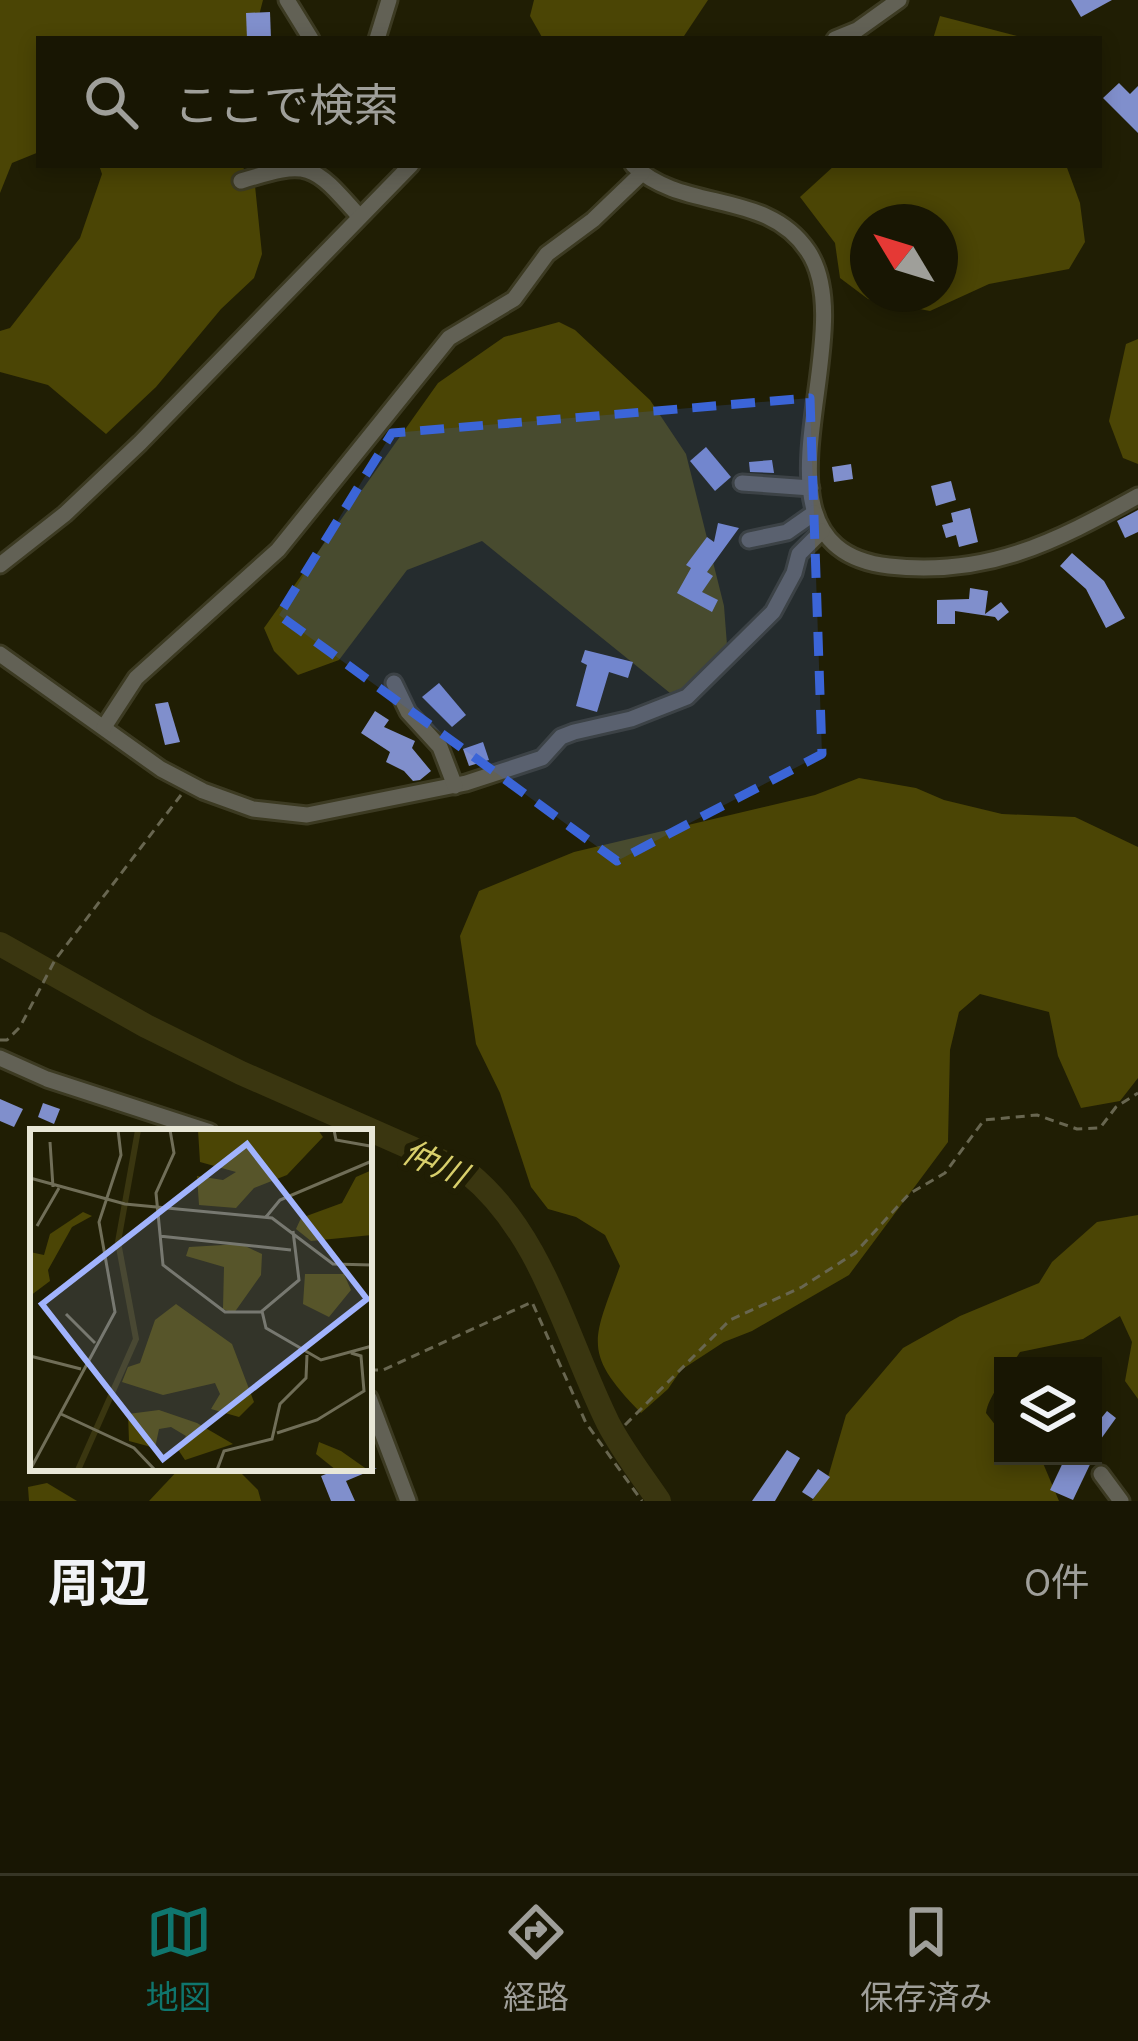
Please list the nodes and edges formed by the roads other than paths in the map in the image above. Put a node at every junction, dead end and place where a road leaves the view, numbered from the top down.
1 (286, 0) edge
2 (389, 0) edge
3 (898, 0) edge
4 (309, 36) edge
5 (378, 36) edge
6 (842, 36) edge
7 (405, 168) edge
8 (637, 169) edge
9 (241, 181) dead end
10 (358, 215) junction
11 (742, 483) dead end
12 (811, 488) junction
13 (1138, 496) edge
14 (814, 512) junction
15 (821, 531) junction
16 (749, 540) dead end
17 (0, 566) edge
18 (0, 654) edge
19 (394, 682) dead end
20 (104, 727) junction
21 (455, 786) junction
22 (0, 1058) edge
23 (201, 1129) edge
24 (372, 1408) edge
25 (1101, 1474) dead end
26 (408, 1501) edge
27 (1121, 1501) edge

1 - 4 street
2 - 5 street
3 - 6 street
7 - 10 street
8 - 12 street
8 - 20 street
9 - 10 street
10 - 17 street
11 - 12 street
12 - 14 street
13 - 15 street
14 - 15 street
14 - 16 street
15 - 21 street
18 - 20 street
19 - 21 street
20 - 21 street
22 - 23 street
24 - 26 street
25 - 27 street

